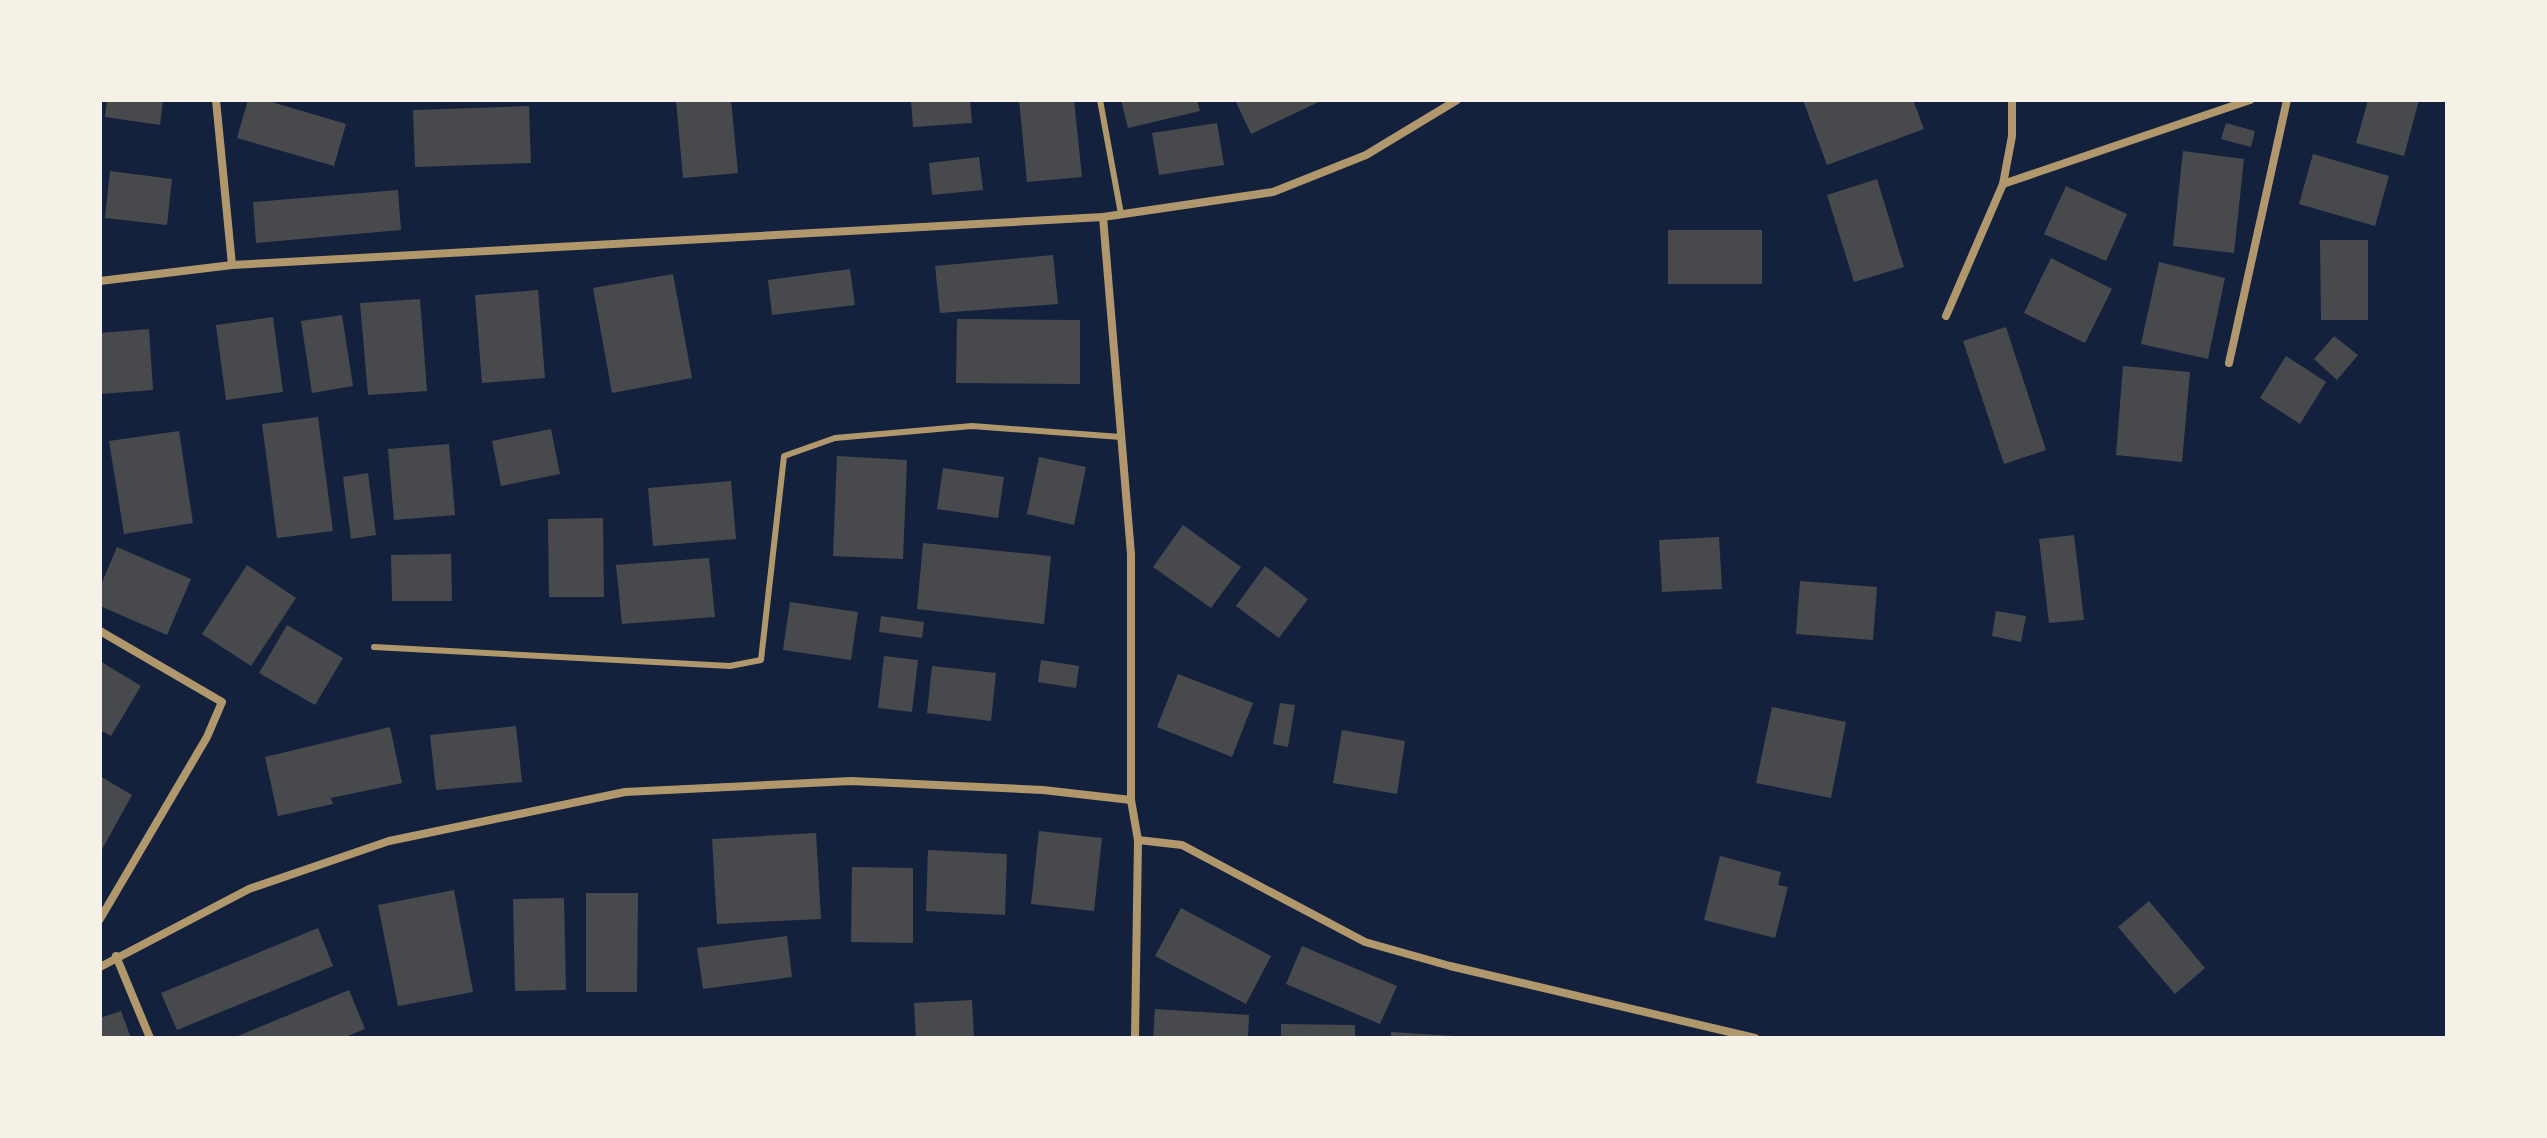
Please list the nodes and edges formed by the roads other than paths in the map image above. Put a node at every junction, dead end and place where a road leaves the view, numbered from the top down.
1 (216, 100) edge
2 (1100, 100) edge
3 (1457, 100) edge
4 (2012, 100) edge
5 (2250, 100) edge
6 (2287, 100) edge
7 (2003, 184) junction
8 (1121, 214) junction
9 (1103, 217) junction
10 (232, 265) junction
11 (100, 281) edge
12 (1946, 316) dead end
13 (2229, 363) dead end
14 (1121, 437) junction
15 (100, 631) edge
16 (374, 647) dead end
17 (1131, 800) junction
18 (1138, 840) junction
19 (100, 919) edge
20 (116, 956) junction
21 (101, 965) edge
22 (150, 1038) edge
23 (1135, 1038) edge
24 (1755, 1038) edge

1 - 10 street
2 - 8 lane
3 - 8 street
4 - 7 street
5 - 7 street
6 - 13 street
7 - 12 street
8 - 9 street
9 - 10 street
9 - 14 street
10 - 11 street
14 - 16 lane
14 - 17 street
15 - 19 street
17 - 18 street
17 - 20 street
18 - 23 street
18 - 24 street
20 - 21 street
20 - 22 street

